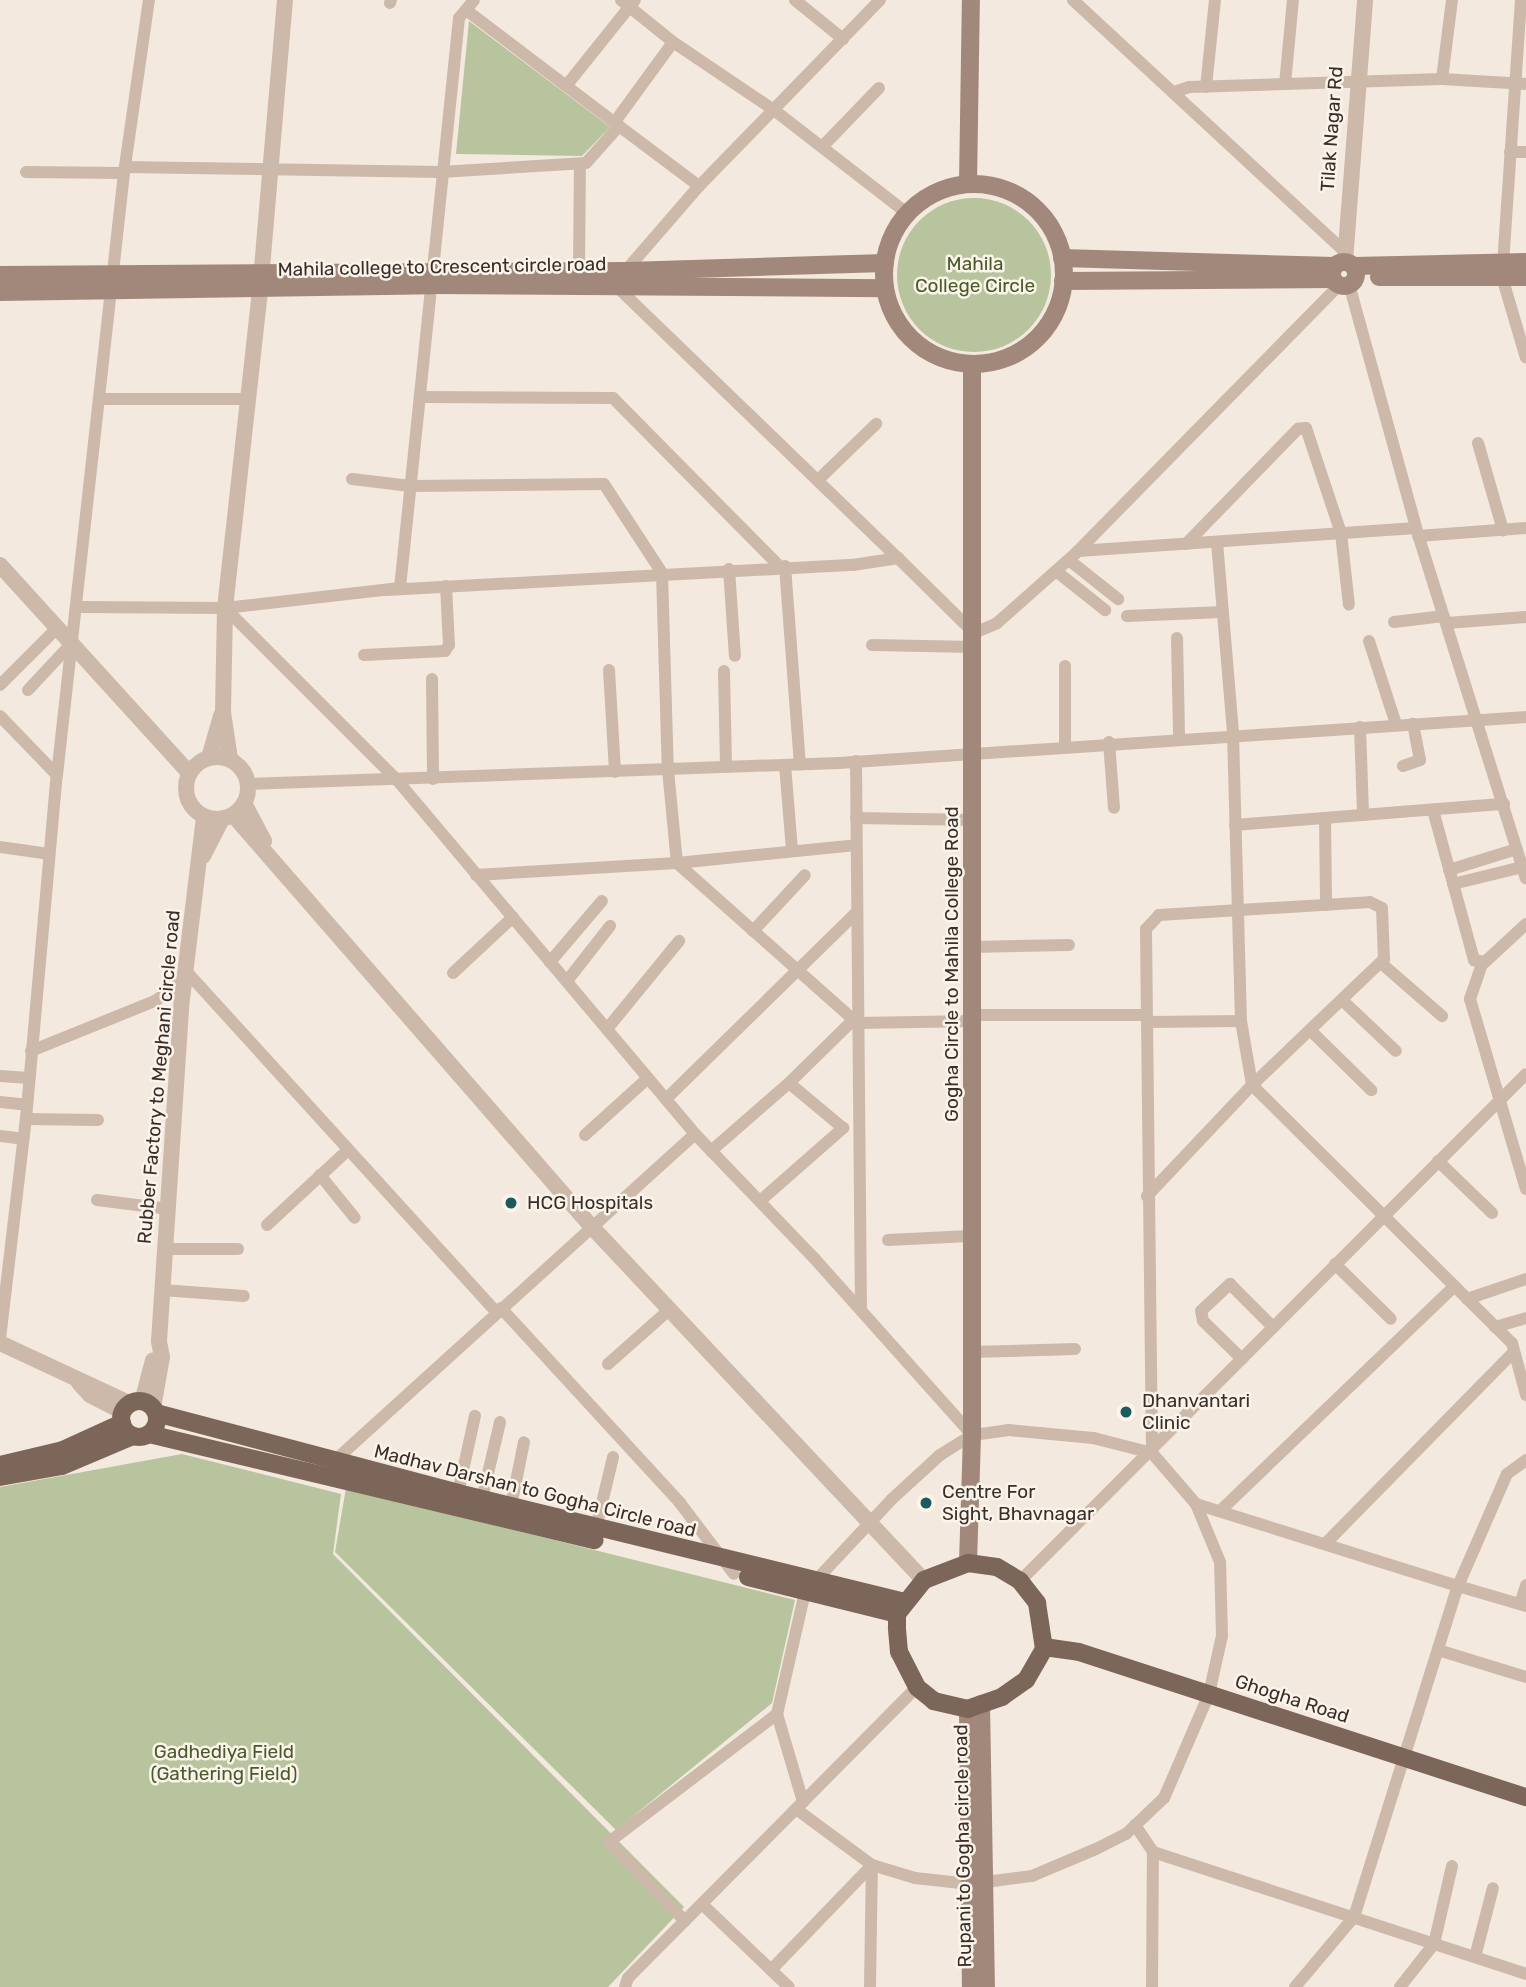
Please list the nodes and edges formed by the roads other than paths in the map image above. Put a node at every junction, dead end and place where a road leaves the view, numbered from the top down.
1 (149, 0) edge
2 (285, 0) edge
3 (795, 0) edge
4 (880, 0) edge
5 (971, 0) edge
6 (1073, 0) edge
7 (1216, 0) edge
8 (1293, 0) edge
9 (1365, 0) edge
10 (1452, 0) edge
11 (1521, 0) edge
12 (628, 2) edge
13 (470, 3) edge
14 (843, 38) junction
15 (673, 43) junction
16 (1442, 79) junction
17 (1356, 83) junction
18 (1284, 84) junction
19 (1520, 84) edge
20 (566, 86) junction
21 (1206, 87) junction
22 (879, 88) dead end
23 (1174, 92) junction
24 (774, 110) junction
25 (617, 125) junction
26 (822, 147) junction
27 (1510, 152) junction
28 (1526, 152) edge
29 (580, 164) junction
30 (271, 169) junction
31 (125, 170) junction
32 (26, 172) dead end
33 (441, 172) junction
34 (968, 184) junction
35 (699, 186) junction
36 (907, 213) junction
37 (1062, 258) junction
38 (1526, 262) edge
39 (885, 263) junction
40 (1502, 270) junction
41 (262, 271) junction
42 (579, 271) junction
43 (1345, 271) junction
44 (0, 275) edge
45 (1526, 277) edge
46 (434, 278) junction
47 (621, 278) junction
48 (112, 282) junction
49 (1063, 282) junction
50 (885, 288) junction
51 (260, 291) junction
52 (0, 292) edge
53 (1526, 358) edge
54 (972, 365) junction
55 (421, 397) junction
56 (100, 399) junction
57 (248, 399) junction
58 (876, 424) dead end
59 (1478, 443) dead end
60 (352, 478) dead end
61 (818, 481) junction
62 (411, 486) junction
63 (1526, 528) edge
64 (1503, 530) junction
65 (1417, 532) junction
66 (1341, 533) junction
67 (1217, 542) junction
68 (1186, 544) junction
69 (1073, 556) junction
70 (898, 558) junction
71 (0, 565) edge
72 (782, 566) junction
73 (729, 569) junction
74 (1056, 571) junction
75 (662, 573) junction
76 (446, 586) junction
77 (386, 590) junction
78 (1118, 599) dead end
79 (1349, 605) dead end
80 (78, 607) junction
81 (225, 608) junction
82 (1105, 610) dead end
83 (1223, 612) junction
84 (1127, 616) dead end
85 (1526, 617) edge
86 (1446, 620) junction
87 (1394, 622) dead end
88 (57, 628) junction
89 (1177, 638) dead end
90 (974, 640) junction
91 (1369, 641) dead end
92 (73, 645) junction
93 (872, 645) dead end
94 (364, 655) dead end
95 (735, 656) dead end
96 (1065, 666) dead end
97 (609, 670) dead end
98 (724, 671) dead end
99 (432, 678) dead end
100 (0, 685) edge
101 (28, 690) dead end
102 (223, 712) junction
103 (0, 716) edge
104 (1526, 717) edge
105 (1479, 720) junction
106 (1413, 723) junction
107 (1396, 724) junction
108 (1360, 727) junction
109 (1233, 734) junction
110 (1180, 737) junction
111 (1109, 742) junction
112 (1065, 745) junction
113 (974, 751) junction
114 (229, 759) junction
115 (856, 761) junction
116 (200, 764) junction
117 (800, 764) junction
118 (785, 765) junction
119 (1402, 766) dead end
120 (726, 767) junction
121 (668, 769) junction
122 (615, 772) junction
123 (57, 775) junction
124 (433, 779) junction
125 (397, 780) junction
126 (248, 783) junction
127 (244, 803) junction
128 (1504, 804) junction
129 (1114, 808) dead end
130 (1433, 810) junction
131 (1363, 815) junction
132 (204, 817) junction
133 (228, 817) junction
134 (856, 818) junction
135 (1325, 818) junction
136 (974, 820) junction
137 (1235, 825) junction
138 (856, 845) junction
139 (0, 847) edge
140 (1517, 849) junction
141 (792, 851) junction
142 (49, 854) junction
143 (677, 863) junction
144 (199, 864) junction
145 (276, 865) junction
146 (1449, 870) junction
147 (1524, 872) edge
148 (477, 875) junction
149 (805, 875) dead end
150 (1453, 884) junction
151 (602, 901) dead end
152 (1326, 905) junction
153 (1238, 910) junction
154 (856, 913) junction
155 (513, 917) junction
156 (1526, 924) edge
157 (610, 926) dead end
158 (752, 931) junction
159 (678, 941) dead end
160 (1069, 945) dead end
161 (973, 947) junction
162 (550, 962) junction
163 (1381, 963) junction
164 (1482, 964) junction
165 (796, 970) junction
166 (453, 973) dead end
167 (185, 976) junction
168 (567, 981) junction
169 (1342, 1000) junction
170 (1442, 1016) dead end
171 (973, 1018) junction
172 (1147, 1018) junction
173 (1241, 1021) junction
174 (855, 1022) junction
175 (607, 1029) junction
176 (1310, 1030) junction
177 (31, 1051) junction
178 (1396, 1051) dead end
179 (1526, 1074) edge
180 (0, 1076) edge
181 (29, 1078) junction
182 (648, 1078) junction
183 (789, 1083) junction
184 (1252, 1085) junction
185 (1371, 1090) dead end
186 (666, 1099) junction
187 (1501, 1099) junction
188 (0, 1102) edge
189 (27, 1105) junction
190 (26, 1119) junction
191 (98, 1120) dead end
192 (695, 1134) junction
193 (585, 1135) dead end
194 (0, 1136) edge
195 (23, 1139) junction
196 (348, 1150) junction
197 (711, 1150) junction
198 (1438, 1161) junction
199 (320, 1175) junction
200 (1526, 1189) edge
201 (1147, 1196) junction
202 (97, 1200) dead end
203 (760, 1201) junction
204 (168, 1209) junction
205 (1492, 1213) dead end
206 (1384, 1215) junction
207 (355, 1218) dead end
208 (267, 1225) dead end
209 (591, 1226) junction
210 (970, 1236) junction
211 (888, 1240) dead end
212 (165, 1249) junction
213 (238, 1249) dead end
214 (1335, 1264) junction
215 (1526, 1279) edge
216 (1455, 1286) junction
217 (162, 1290) junction
218 (244, 1296) dead end
219 (1467, 1299) junction
220 (670, 1309) junction
221 (498, 1310) junction
222 (861, 1311) junction
223 (1391, 1318) dead end
224 (1526, 1318) edge
225 (1495, 1326) junction
226 (1273, 1327) junction
227 (0, 1341) edge
228 (1526, 1343) edge
229 (1075, 1349) dead end
230 (1513, 1349) junction
231 (972, 1352) junction
232 (1242, 1359) junction
233 (608, 1364) dead end
234 (1525, 1388) edge
235 (139, 1416) junction
236 (475, 1416) dead end
237 (500, 1422) dead end
238 (972, 1435) junction
239 (524, 1442) dead end
240 (1152, 1453) junction
241 (612, 1457) dead end
242 (1526, 1460) edge
243 (0, 1465) edge
244 (327, 1467) junction
245 (0, 1478) edge
246 (458, 1493) junction
247 (482, 1499) junction
248 (1196, 1504) junction
249 (511, 1506) junction
250 (1220, 1511) junction
251 (871, 1521) junction
252 (596, 1528) junction
253 (1326, 1543) junction
254 (968, 1563) junction
255 (729, 1567) junction
256 (924, 1580) junction
257 (1020, 1581) junction
258 (1526, 1585) edge
259 (810, 1586) junction
260 (1458, 1586) junction
261 (1523, 1605) edge
262 (901, 1608) junction
263 (1044, 1647) junction
264 (1438, 1650) junction
265 (1526, 1677) edge
266 (917, 1687) junction
267 (1209, 1694) junction
268 (975, 1707) junction
269 (778, 1714) junction
270 (1404, 1757) junction
271 (1526, 1797) edge
272 (799, 1806) junction
273 (1135, 1825) junction
274 (1153, 1852) junction
275 (872, 1865) junction
276 (1452, 1866) dead end
277 (978, 1883) junction
278 (1493, 1888) dead end
279 (702, 1904) junction
280 (1354, 1917) junction
281 (685, 1921) junction
282 (1434, 1944) junction
283 (1475, 1957) junction
284 (771, 1970) junction
285 (1526, 1974) edge
286 (625, 1987) edge
287 (789, 1987) edge
288 (870, 1987) edge
289 (971, 1987) edge
290 (986, 1987) edge
291 (1152, 1987) edge
292 (1295, 1987) edge
293 (1400, 1987) edge

1 - 31 street
2 - 30 street
3 - 14 street
4 - 14 street
5 - 34 main road
6 - 23 street
7 - 21 street
8 - 18 street
9 - 17 street, Tilak Nagar Rd
10 - 16 street
11 - 19 street
12 - 15 street
12 - 20 street
13 - 20 street
13 - 33 street
14 - 24 street
15 - 24 street
15 - 25 street
16 - 17 street
16 - 19 street
17 - 18 street
17 - 43 street, Tilak Nagar Rd
18 - 21 street
19 - 27 street
20 - 25 street
21 - 23 street
22 - 26 street
23 - 43 street
24 - 26 street
24 - 35 street
25 - 29 street
25 - 35 street
26 - 36 street
27 - 28 street
27 - 40 street
29 - 33 street
29 - 42 street
30 - 31 street
30 - 33 street
30 - 41 street
31 - 32 street
31 - 48 street
33 - 46 street
34 - 36 main road
34 - 37 main road
35 - 47 street
36 - 39 main road
37 - 43 main road
37 - 49 main road
38 - 40 main road
39 - 47 main road, Mahila college to Crescent circle road
39 - 50 main road
40 - 43 main road
40 - 45 main road
40 - 53 street
41 - 46 main road, Mahila college to Crescent circle road
41 - 48 main road, Mahila college to Crescent circle road
41 - 51 street
42 - 46 main road, Mahila college to Crescent circle road
42 - 47 main road, Mahila college to Crescent circle road
43 - 49 main road
43 - 65 street
43 - 69 street
44 - 48 main road, Mahila college to Crescent circle road
46 - 47 main road, Mahila college to Crescent circle road
46 - 51 main road, Mahila college to Crescent circle road
46 - 55 street
47 - 50 main road, Mahila college to Crescent circle road
47 - 61 street
48 - 51 main road, Mahila college to Crescent circle road
48 - 52 main road, Mahila college to Crescent circle road
48 - 56 street
49 - 54 main road
50 - 54 main road
51 - 57 street
54 - 90 main road, Gogha Circle to Mahila College Road
55 - 62 street
55 - 72 street
56 - 57 street
56 - 80 street
57 - 81 street
58 - 61 street
59 - 64 street
60 - 62 street
61 - 70 street
62 - 75 street
62 - 77 street
63 - 64 street
64 - 65 street
65 - 66 street
65 - 86 street
66 - 67 street
66 - 68 street
66 - 79 street
67 - 68 street
67 - 83 street
68 - 69 street
69 - 74 street
69 - 78 street
70 - 72 street
70 - 90 street
71 - 88 street
72 - 73 street
72 - 117 street
73 - 75 street
73 - 95 street
74 - 82 street
74 - 90 street
75 - 76 street
75 - 121 street
76 - 77 street
76 - 94 street
77 - 81 street
80 - 81 street
80 - 92 street
81 - 102 street
81 - 125 street
83 - 84 street
83 - 109 street
85 - 86 street
86 - 87 street
86 - 105 street
88 - 92 street
88 - 100 street
89 - 110 street
90 - 93 street
90 - 113 main road, Gogha Circle to Mahila College Road
91 - 107 street
92 - 101 street
92 - 116 street
92 - 123 street
96 - 112 street
97 - 122 street
98 - 120 street
99 - 124 street
102 - 114 street
102 - 116 street
103 - 123 street
104 - 105 street
105 - 106 street
105 - 128 street
106 - 107 street
106 - 119 street
107 - 108 street
108 - 109 street
108 - 131 street
109 - 110 street
109 - 137 street
110 - 111 street
111 - 112 street
111 - 129 street
112 - 113 street
113 - 115 street
113 - 136 main road, Gogha Circle to Mahila College Road
114 - 116 street
114 - 126 street
115 - 117 street
115 - 134 street
116 - 132 street
117 - 118 street
118 - 120 street
118 - 141 street
120 - 121 street
121 - 122 street
121 - 143 street
122 - 124 street
123 - 142 street
124 - 125 street
125 - 126 street
125 - 148 street
126 - 127 street
127 - 133 street
127 - 145 street
128 - 130 street
128 - 140 street
130 - 131 street
130 - 146 street
131 - 135 street
132 - 133 street
132 - 144 street, Rubber Factory to Meghani circle road
133 - 144 street
133 - 145 street
134 - 136 street
134 - 138 street
135 - 137 street
135 - 152 street
136 - 161 main road, Gogha Circle to Mahila College Road
137 - 153 street
138 - 141 street
138 - 154 street
139 - 142 street
140 - 146 street
140 - 147 street
141 - 143 street
142 - 177 street
143 - 148 street
143 - 158 street
144 - 167 street, Rubber Factory to Meghani circle road
145 - 209 street
146 - 150 street
147 - 150 street
148 - 155 street
149 - 158 street
150 - 164 street
151 - 162 street
152 - 153 street
152 - 163 street
153 - 172 street
153 - 173 street
154 - 165 street
154 - 174 street
155 - 162 street
155 - 166 street
156 - 164 street
157 - 168 street
158 - 165 street
159 - 175 street
160 - 161 street
161 - 171 main road, Gogha Circle to Mahila College Road
162 - 168 street
163 - 169 street
163 - 170 street
164 - 187 street
165 - 174 street
165 - 186 street
167 - 177 street
167 - 196 street
167 - 204 street, Rubber Factory to Meghani circle road
168 - 175 street
169 - 176 street
169 - 178 street
171 - 172 street
171 - 174 street
171 - 210 main road, Gogha Circle to Mahila College Road
172 - 173 street
172 - 201 street
173 - 184 street
174 - 183 street
174 - 222 street
175 - 182 street
176 - 184 street
176 - 185 street
177 - 181 street
179 - 187 street
180 - 181 street
181 - 189 street
182 - 186 street
182 - 193 street
183 - 197 street
183 - 203 street
184 - 201 street
184 - 206 street
186 - 192 street
187 - 198 street
187 - 200 street
188 - 189 street
189 - 190 street
190 - 191 street
190 - 195 street
192 - 197 street
192 - 209 street
194 - 195 street
195 - 227 street
196 - 199 street
196 - 221 street
197 - 203 street
198 - 205 street
198 - 206 street
199 - 207 street
199 - 208 street
201 - 240 street
202 - 204 street
203 - 222 street
204 - 212 street, Rubber Factory to Meghani circle road
206 - 214 street
206 - 216 street
209 - 220 street
209 - 221 street
210 - 211 street
210 - 231 main road, Gogha Circle to Mahila College Road
212 - 213 street
212 - 217 street, Rubber Factory to Meghani circle road
214 - 223 street
214 - 226 street
215 - 219 street
216 - 219 street
216 - 250 street
217 - 218 street
217 - 235 street, Rubber Factory to Meghani circle road
219 - 225 street
220 - 233 street
220 - 251 street
221 - 244 street
221 - 255 street
222 - 238 street
224 - 225 street
225 - 230 street
226 - 232 street
226 - 232 street
227 - 235 street
228 - 230 street
229 - 231 street
230 - 234 street
230 - 253 street
231 - 238 main road, Gogha Circle to Mahila College Road
232 - 240 street
235 - 243 main road
235 - 244 main road, Madhav Darshan to Gogha Circle road
235 - 245 main road
236 - 246 street
237 - 247 street
238 - 240 street
238 - 251 street
238 - 254 main road, Gogha Circle to Mahila College Road
239 - 249 street
240 - 248 street
240 - 257 street
241 - 252 street
242 - 260 street
244 - 246 main road, Madhav Darshan to Gogha Circle road
244 - 255 main road, Madhav Darshan to Gogha Circle road
246 - 247 main road, Madhav Darshan to Gogha Circle road
247 - 249 main road, Madhav Darshan to Gogha Circle road
248 - 250 street
248 - 267 street
249 - 252 main road, Madhav Darshan to Gogha Circle road
250 - 253 street
251 - 256 street
251 - 259 street
252 - 255 main road, Madhav Darshan to Gogha Circle road
253 - 260 street
254 - 256 main road
254 - 257 main road
255 - 259 main road, Madhav Darshan to Gogha Circle road
256 - 262 main road
257 - 263 main road
258 - 261 street
259 - 262 main road, Madhav Darshan to Gogha Circle road
259 - 269 street
260 - 261 street
260 - 264 street
262 - 266 main road
263 - 267 main road, Ghogha Road
263 - 268 main road
264 - 265 street
264 - 270 street
266 - 268 main road
266 - 272 street
267 - 270 main road, Ghogha Road
267 - 273 street
268 - 277 main road, Rupani to Gogha circle road
269 - 272 street
269 - 281 street
270 - 271 main road, Ghogha Road
270 - 280 street
272 - 275 street
272 - 279 street
273 - 274 street
273 - 277 street
274 - 280 street
274 - 291 street
275 - 277 street
275 - 284 street
275 - 288 street
276 - 282 street
277 - 289 main road, Rupani to Gogha circle road
277 - 290 main road, Rupani to Gogha circle road
278 - 283 street
279 - 281 street
279 - 284 street
280 - 282 street
280 - 292 street
281 - 286 street
282 - 283 street
282 - 293 street
283 - 285 street
284 - 287 street

